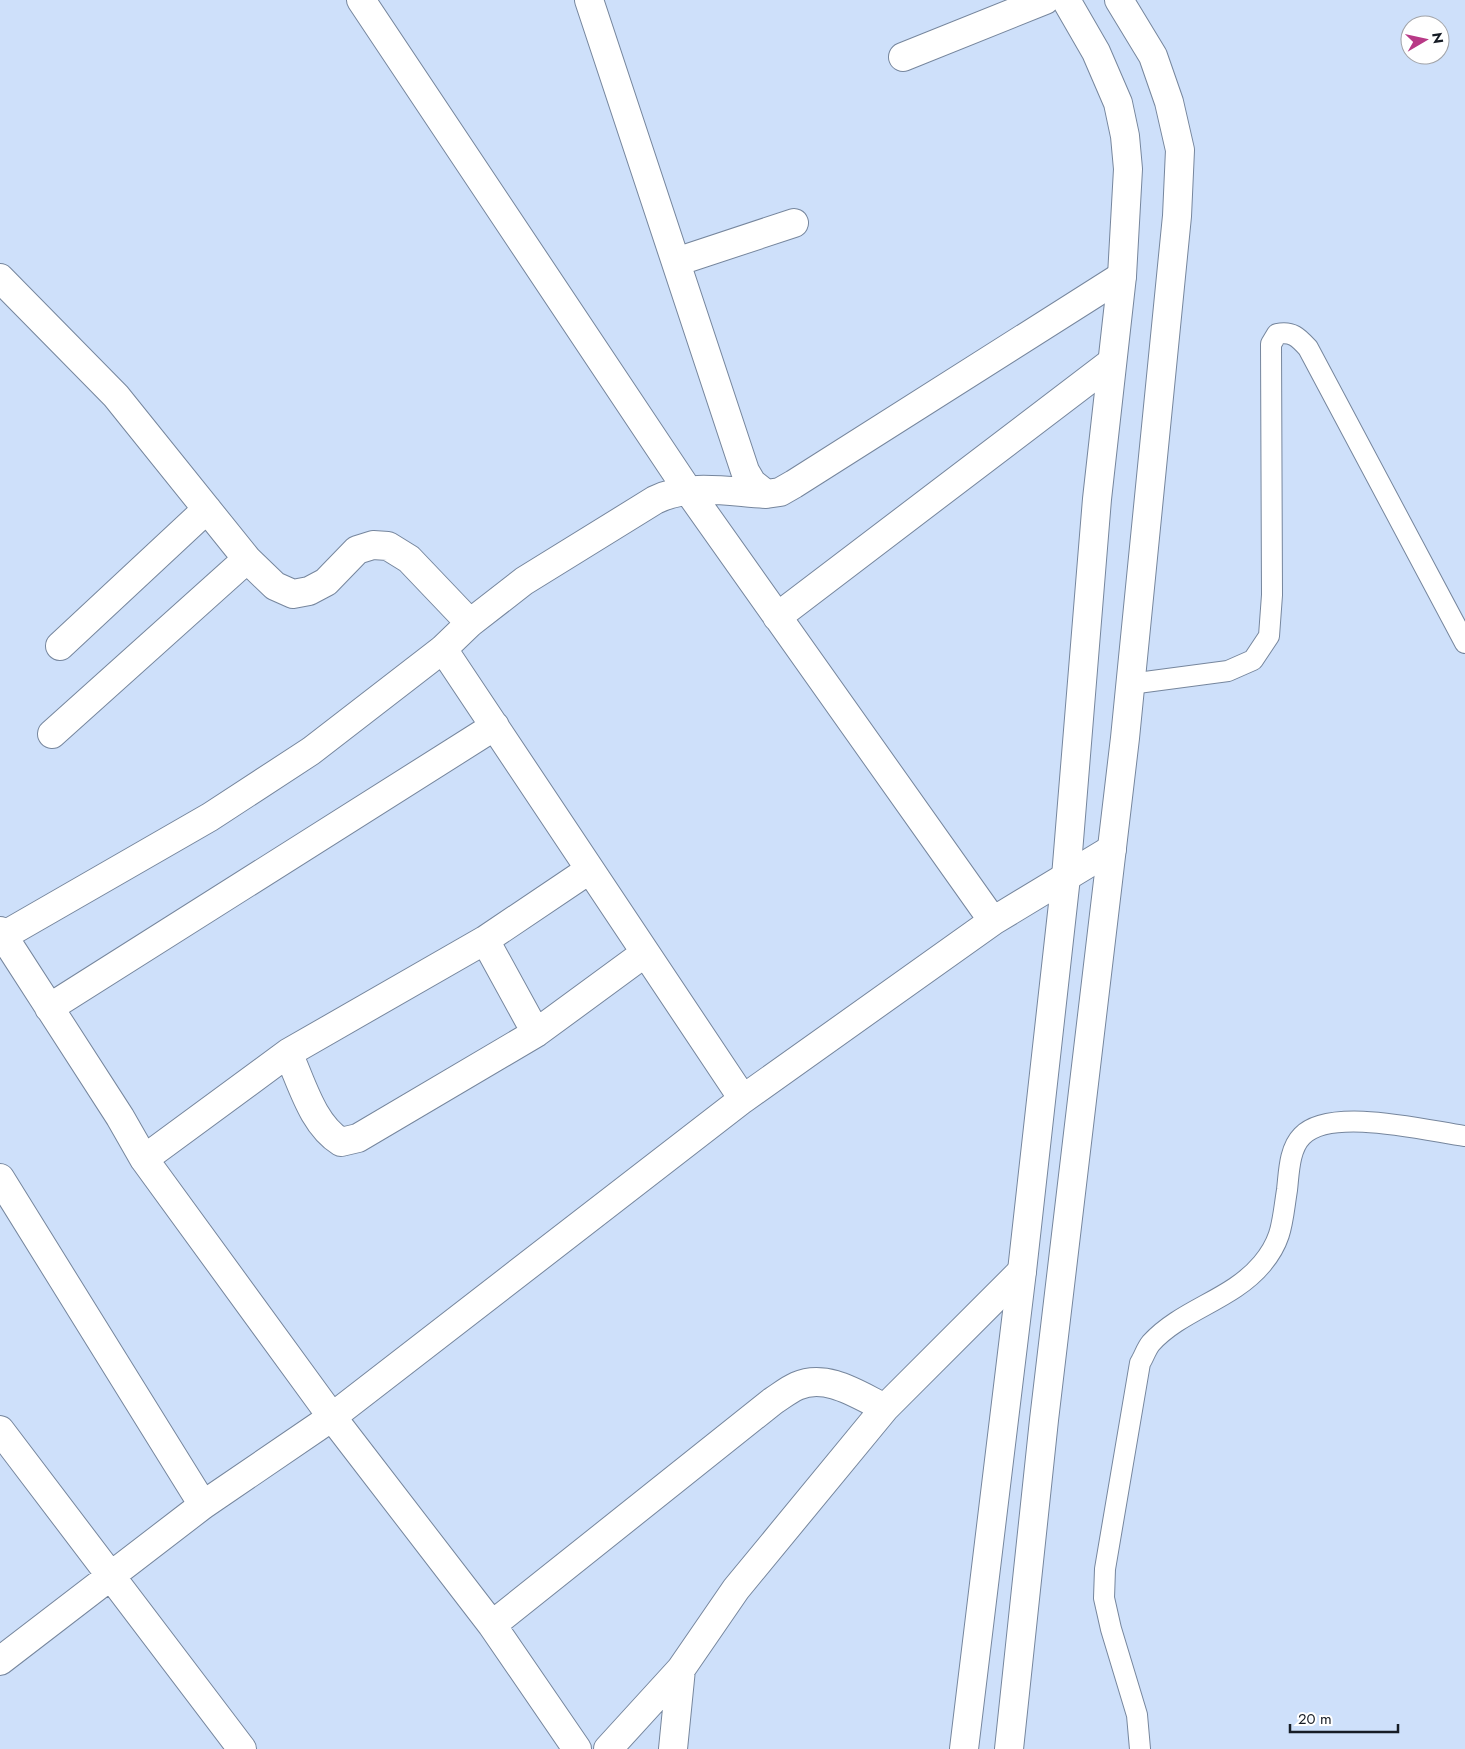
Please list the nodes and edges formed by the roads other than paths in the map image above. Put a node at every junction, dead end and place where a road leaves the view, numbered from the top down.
1 (361, 0) edge
2 (589, 0) edge
3 (1045, 0) edge
4 (1066, 0) edge
5 (1119, 0) edge
6 (903, 57) dead end
7 (794, 223) dead end
8 (676, 262) junction
9 (1122, 276) junction
10 (0, 278) edge
11 (1112, 362) junction
12 (687, 489) junction
13 (766, 494) junction
14 (207, 509) junction
15 (247, 558) junction
16 (778, 617) junction
17 (470, 623) junction
18 (1465, 643) edge
19 (60, 646) dead end
20 (444, 649) junction
21 (1130, 684) junction
22 (495, 726) junction
23 (52, 734) dead end
24 (1112, 849) junction
25 (589, 870) junction
26 (1066, 877) junction
27 (993, 921) junction
28 (2, 934) edge
29 (485, 940) junction
30 (645, 953) junction
31 (49, 1008) junction
32 (536, 1033) junction
33 (288, 1052) junction
34 (743, 1099) junction
35 (1465, 1136) edge
36 (144, 1158) junction
37 (1, 1182) edge
38 (1022, 1271) junction
39 (885, 1408) junction
40 (332, 1417) junction
41 (0, 1430) edge
42 (203, 1505) junction
43 (109, 1576) junction
44 (492, 1625) junction
45 (0, 1661) edge
46 (680, 1668) junction
47 (242, 1749) edge
48 (577, 1749) edge
49 (608, 1749) edge
50 (673, 1749) edge
51 (964, 1749) edge
52 (1010, 1749) edge
53 (1140, 1749) edge

1 - 12 street
2 - 8 street
3 - 6 street
4 - 9 street
5 - 21 street
7 - 8 street
8 - 13 street
9 - 11 street
9 - 13 street
10 - 14 street
11 - 16 street
11 - 26 street
12 - 13 street
12 - 16 street
12 - 17 street
14 - 15 street
14 - 19 street
15 - 17 street
15 - 23 street
16 - 27 street
17 - 20 street
18 - 21 lane
20 - 22 street
20 - 28 street
21 - 24 street
22 - 25 street
22 - 31 street
24 - 26 street
24 - 52 street
25 - 29 street
25 - 30 street
26 - 27 street
26 - 38 street
27 - 34 street
28 - 31 street
29 - 32 street
29 - 33 street
30 - 32 street
30 - 34 street
31 - 36 street
32 - 33 street
33 - 36 street
34 - 40 street
35 - 53 lane
36 - 40 street
37 - 42 street
38 - 39 street
38 - 51 street
39 - 44 street
39 - 46 street
40 - 42 street
40 - 44 street
41 - 43 street
42 - 43 street
43 - 45 street
43 - 47 street
44 - 48 street
46 - 49 street
46 - 50 street

